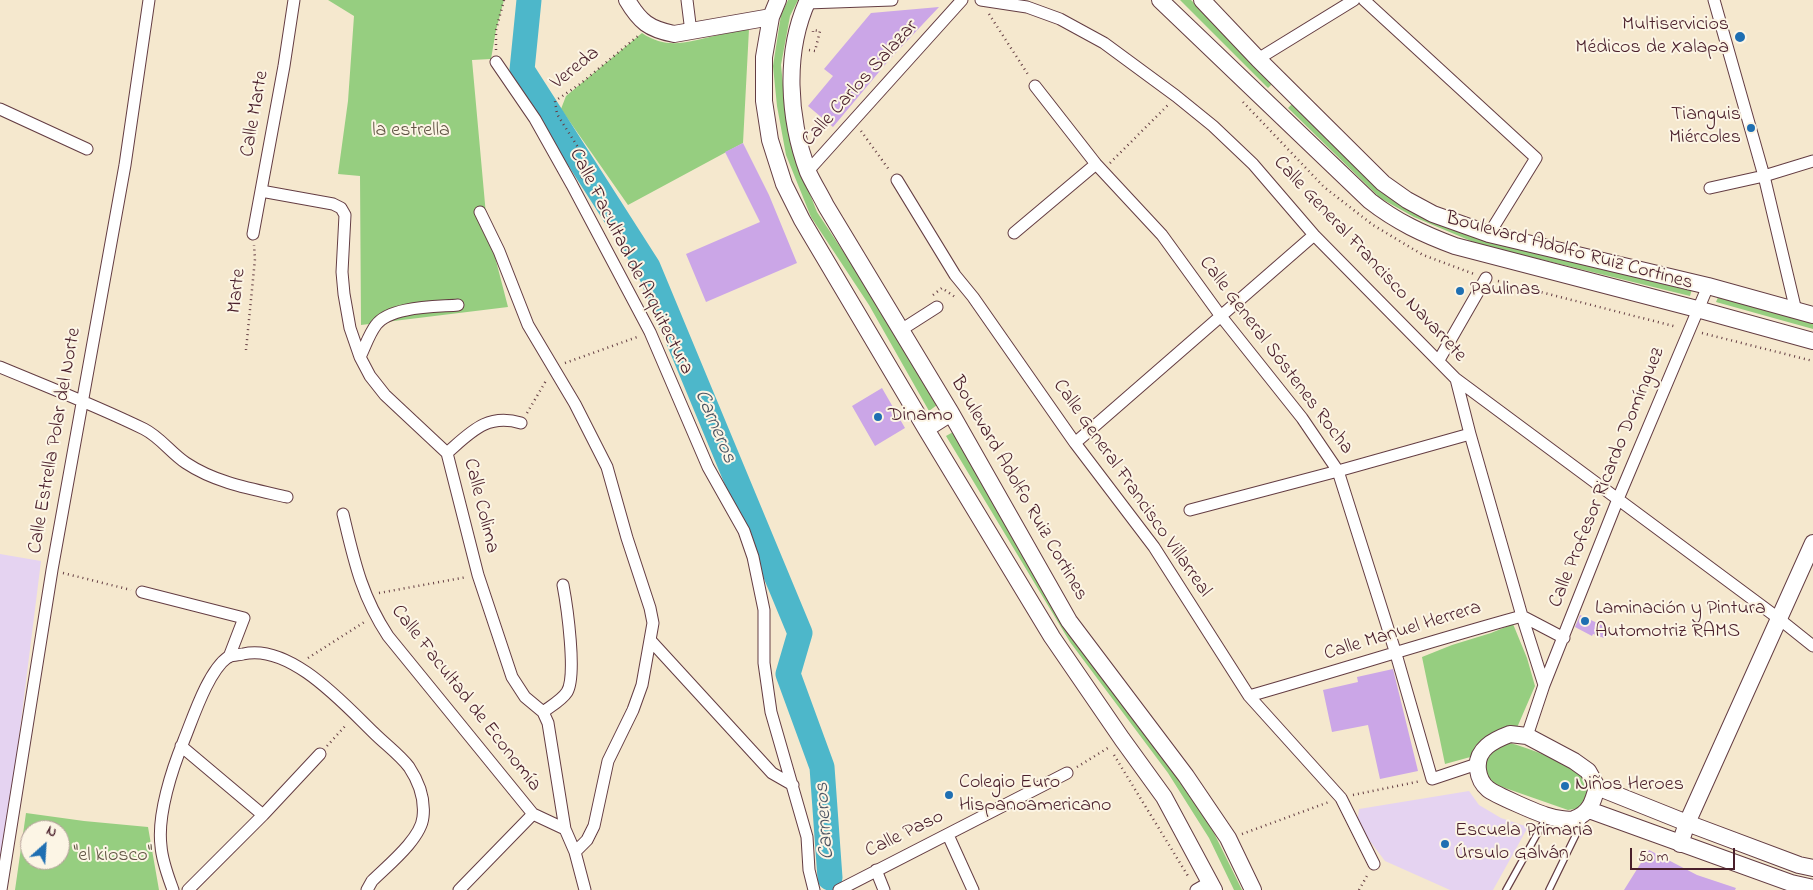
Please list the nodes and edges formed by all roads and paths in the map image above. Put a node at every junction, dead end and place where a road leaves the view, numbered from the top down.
1 (149, 0) edge
2 (294, 0) edge
3 (504, 0) edge
4 (627, 0) edge
5 (687, 0) edge
6 (778, 0) edge
7 (892, 0) edge
8 (962, 0) edge
9 (1160, 0) edge
10 (1202, 0) edge
11 (1354, 0) edge
12 (1364, 0) edge
13 (1714, 0) edge
14 (808, 1) edge
15 (983, 4) edge
16 (771, 17) junction
17 (647, 25) junction
18 (691, 32) junction
19 (1258, 59) junction
20 (496, 62) joint
21 (1284, 85) junction
22 (1035, 86) joint
23 (1176, 96) junction
24 (1266, 103) junction
25 (0, 109) edge
26 (854, 122) junction
27 (87, 149) dead end
28 (1813, 161) edge
29 (1096, 164) junction
30 (1110, 164) dead end
31 (591, 168) dead end
32 (808, 172) junction
33 (1764, 176) junction
34 (897, 180) joint
35 (1710, 188) dead end
36 (261, 191) junction
37 (480, 212) dead end
38 (1014, 233) dead end
39 (253, 234) joint
40 (1489, 234) junction
41 (1314, 235) junction
42 (955, 275) junction
43 (1486, 278) dead end
44 (1708, 286) junction
45 (458, 305) dead end
46 (937, 307) joint
47 (1697, 309) junction
48 (1796, 311) junction
49 (1220, 315) junction
50 (1813, 315) edge
51 (901, 330) junction
52 (650, 332) junction
53 (1813, 341) edge
54 (246, 350) dead end
55 (360, 357) junction
56 (1439, 360) junction
57 (0, 367) edge
58 (554, 367) junction
59 (1456, 379) junction
60 (82, 401) junction
61 (951, 413) junction
62 (521, 423) joint
63 (926, 429) junction
64 (1470, 434) junction
65 (1075, 443) junction
66 (448, 453) junction
67 (1338, 472) junction
68 (287, 497) dead end
69 (1618, 499) junction
70 (1190, 510) dead end
71 (343, 514) dead end
72 (1813, 543) edge
73 (52, 570) junction
74 (478, 575) junction
75 (563, 585) dead end
76 (142, 592) joint
77 (365, 595) junction
78 (374, 616) junction
79 (1522, 616) junction
80 (1778, 618) junction
81 (1564, 638) junction
82 (650, 641) junction
83 (1813, 646) edge
84 (1396, 654) junction
85 (229, 657) junction
86 (296, 666) junction
87 (1544, 684) junction
88 (1249, 696) junction
89 (543, 712) junction
90 (356, 715) junction
91 (1527, 736) junction
92 (1122, 739) junction
93 (182, 746) junction
94 (320, 754) joint
95 (1477, 764) junction
96 (1068, 773) joint
97 (793, 785) junction
98 (1597, 787) junction
99 (1588, 811) junction
100 (533, 814) junction
101 (263, 815) junction
102 (1547, 816) junction
103 (1687, 823) junction
104 (565, 829) junction
105 (948, 835) junction
106 (1680, 844) junction
107 (576, 852) junction
108 (1374, 864) joint
109 (1813, 868) edge
110 (876, 870) junction
111 (1790, 886) edge
112 (1207, 887) edge
113 (842, 888) edge
114 (1813, 888) edge
115 (1, 890) edge
116 (172, 890) edge
117 (188, 890) edge
118 (367, 890) edge
119 (459, 890) edge
120 (585, 890) edge
121 (814, 890) edge
122 (884, 890) edge
123 (973, 890) edge
124 (1253, 890) edge
125 (1359, 890) edge
126 (1506, 890) edge
127 (1549, 890) edge

1 - 60 street, Calle Estrella Polar del Norte
2 - 36 street, Calle Marte
3 - 20 path
4 - 17 main road
5 - 18 street
6 - 16 main road
7 - 14 street
8 - 26 street, Calle Carlos Salazar
9 - 24 main road, Boulevard Adolfo Ruiz Cortines
10 - 19 main road, Boulevard Adolfo Ruiz Cortines
11 - 19 street
12 - 40 street
13 - 33 street
14 - 32 main road, Boulevard Adolfo Ruiz Cortines
15 - 22 path
15 - 23 street, Calle General Francisco Navarrete
16 - 18 main road
16 - 63 main road
17 - 18 main road
17 - 31 path, Vereda
19 - 21 main road, Boulevard Adolfo Ruiz Cortines
20 - 52 street, Calle Facultad de Arquitectura
21 - 24 main road
21 - 40 main road, Boulevard Adolfo Ruiz Cortines
22 - 29 street, Calle General Sóstenes Rocha
23 - 30 path
23 - 41 street, Calle General Francisco Navarrete
24 - 47 main road, Boulevard Adolfo Ruiz Cortines
25 - 27 street
26 - 32 street, Calle Carlos Salazar
26 - 34 path
28 - 33 street
29 - 38 street
29 - 49 street, Calle General Sóstenes Rocha
32 - 51 main road, Boulevard Adolfo Ruiz Cortines
33 - 35 street
33 - 48 street
34 - 42 street, Calle General Francisco Villarreal
36 - 39 street, Calle Marte
36 - 55 street, Calle Colima
37 - 58 street
39 - 54 path, Marte
40 - 44 main road, Boulevard Adolfo Ruiz Cortines
41 - 49 street
41 - 56 street, Calle General Francisco Navarrete
42 - 46 path
42 - 65 street, Calle General Francisco Villarreal
43 - 56 street
44 - 47 street, Calle Profesor Ricardo Domínguez
44 - 48 main road, Boulevard Adolfo Ruiz Cortines
45 - 55 street
46 - 51 street
47 - 53 main road, Boulevard Adolfo Ruiz Cortines
47 - 69 street, Calle Profesor Ricardo Domínguez
48 - 50 main road, Boulevard Adolfo Ruiz Cortines
49 - 65 street
49 - 67 street, Calle General Sóstenes Rocha
51 - 61 main road, Boulevard Adolfo Ruiz Cortines
52 - 58 path
52 - 97 street, Calle Facultad de Arquitectura
55 - 66 street, Calle Colima
56 - 59 street, Calle General Francisco Navarrete
57 - 60 street
58 - 62 path
58 - 82 street
59 - 64 street
59 - 69 street, Calle General Francisco Navarrete
60 - 68 street
60 - 73 street, Calle Estrella Polar del Norte
61 - 63 main road
61 - 124 main road, Boulevard Adolfo Ruiz Cortines
62 - 66 street
63 - 92 main road
64 - 67 street
64 - 79 street
65 - 88 street, Calle General Francisco Villarreal
66 - 74 street, Calle Colima
67 - 70 street
67 - 84 street, Calle General Sóstenes Rocha
69 - 80 street, Calle General Francisco Navarrete
69 - 81 street, Calle Profesor Ricardo Domínguez
71 - 77 street, Calle Facultad de Economía
72 - 80 main road
73 - 76 path
73 - 115 street, Calle Estrella Polar del Norte
74 - 77 path
74 - 89 street, Calle Colima
75 - 89 street
76 - 85 street
77 - 78 street, Calle Facultad de Economía
78 - 86 path
78 - 100 street, Calle Facultad de Economía
79 - 81 street
79 - 84 street, Calle Manuel Herrera
79 - 87 street
80 - 83 street, Calle General Francisco Navarrete
80 - 103 main road
81 - 87 street, Calle Profesor Ricardo Domínguez
82 - 97 street
82 - 107 street
84 - 88 street, Calle Manuel Herrera
84 - 95 street, Calle General Sóstenes Rocha
85 - 86 street
85 - 93 street
86 - 90 street
87 - 91 street, Calle Profesor Ricardo Domínguez
88 - 108 street, Calle General Francisco Villarreal
89 - 104 street
90 - 94 path
90 - 118 street
91 - 95 main road
91 - 98 main road
92 - 96 path
92 - 112 main road
93 - 101 street
93 - 116 street
94 - 101 street
95 - 102 main road
96 - 105 street, Calle Paso
97 - 121 street, Calle Facultad de Arquitectura
98 - 99 main road
98 - 103 main road
99 - 102 main road
99 - 106 main road
99 - 127 lane
100 - 104 street, Calle Facultad de Economía
100 - 119 street
101 - 117 street
102 - 126 lane
103 - 106 main road
103 - 109 main road
104 - 107 street
105 - 110 street, Calle Paso
105 - 123 street
106 - 111 main road
107 - 120 street
108 - 125 path
110 - 113 street, Calle Paso
110 - 122 street
111 - 114 main road

